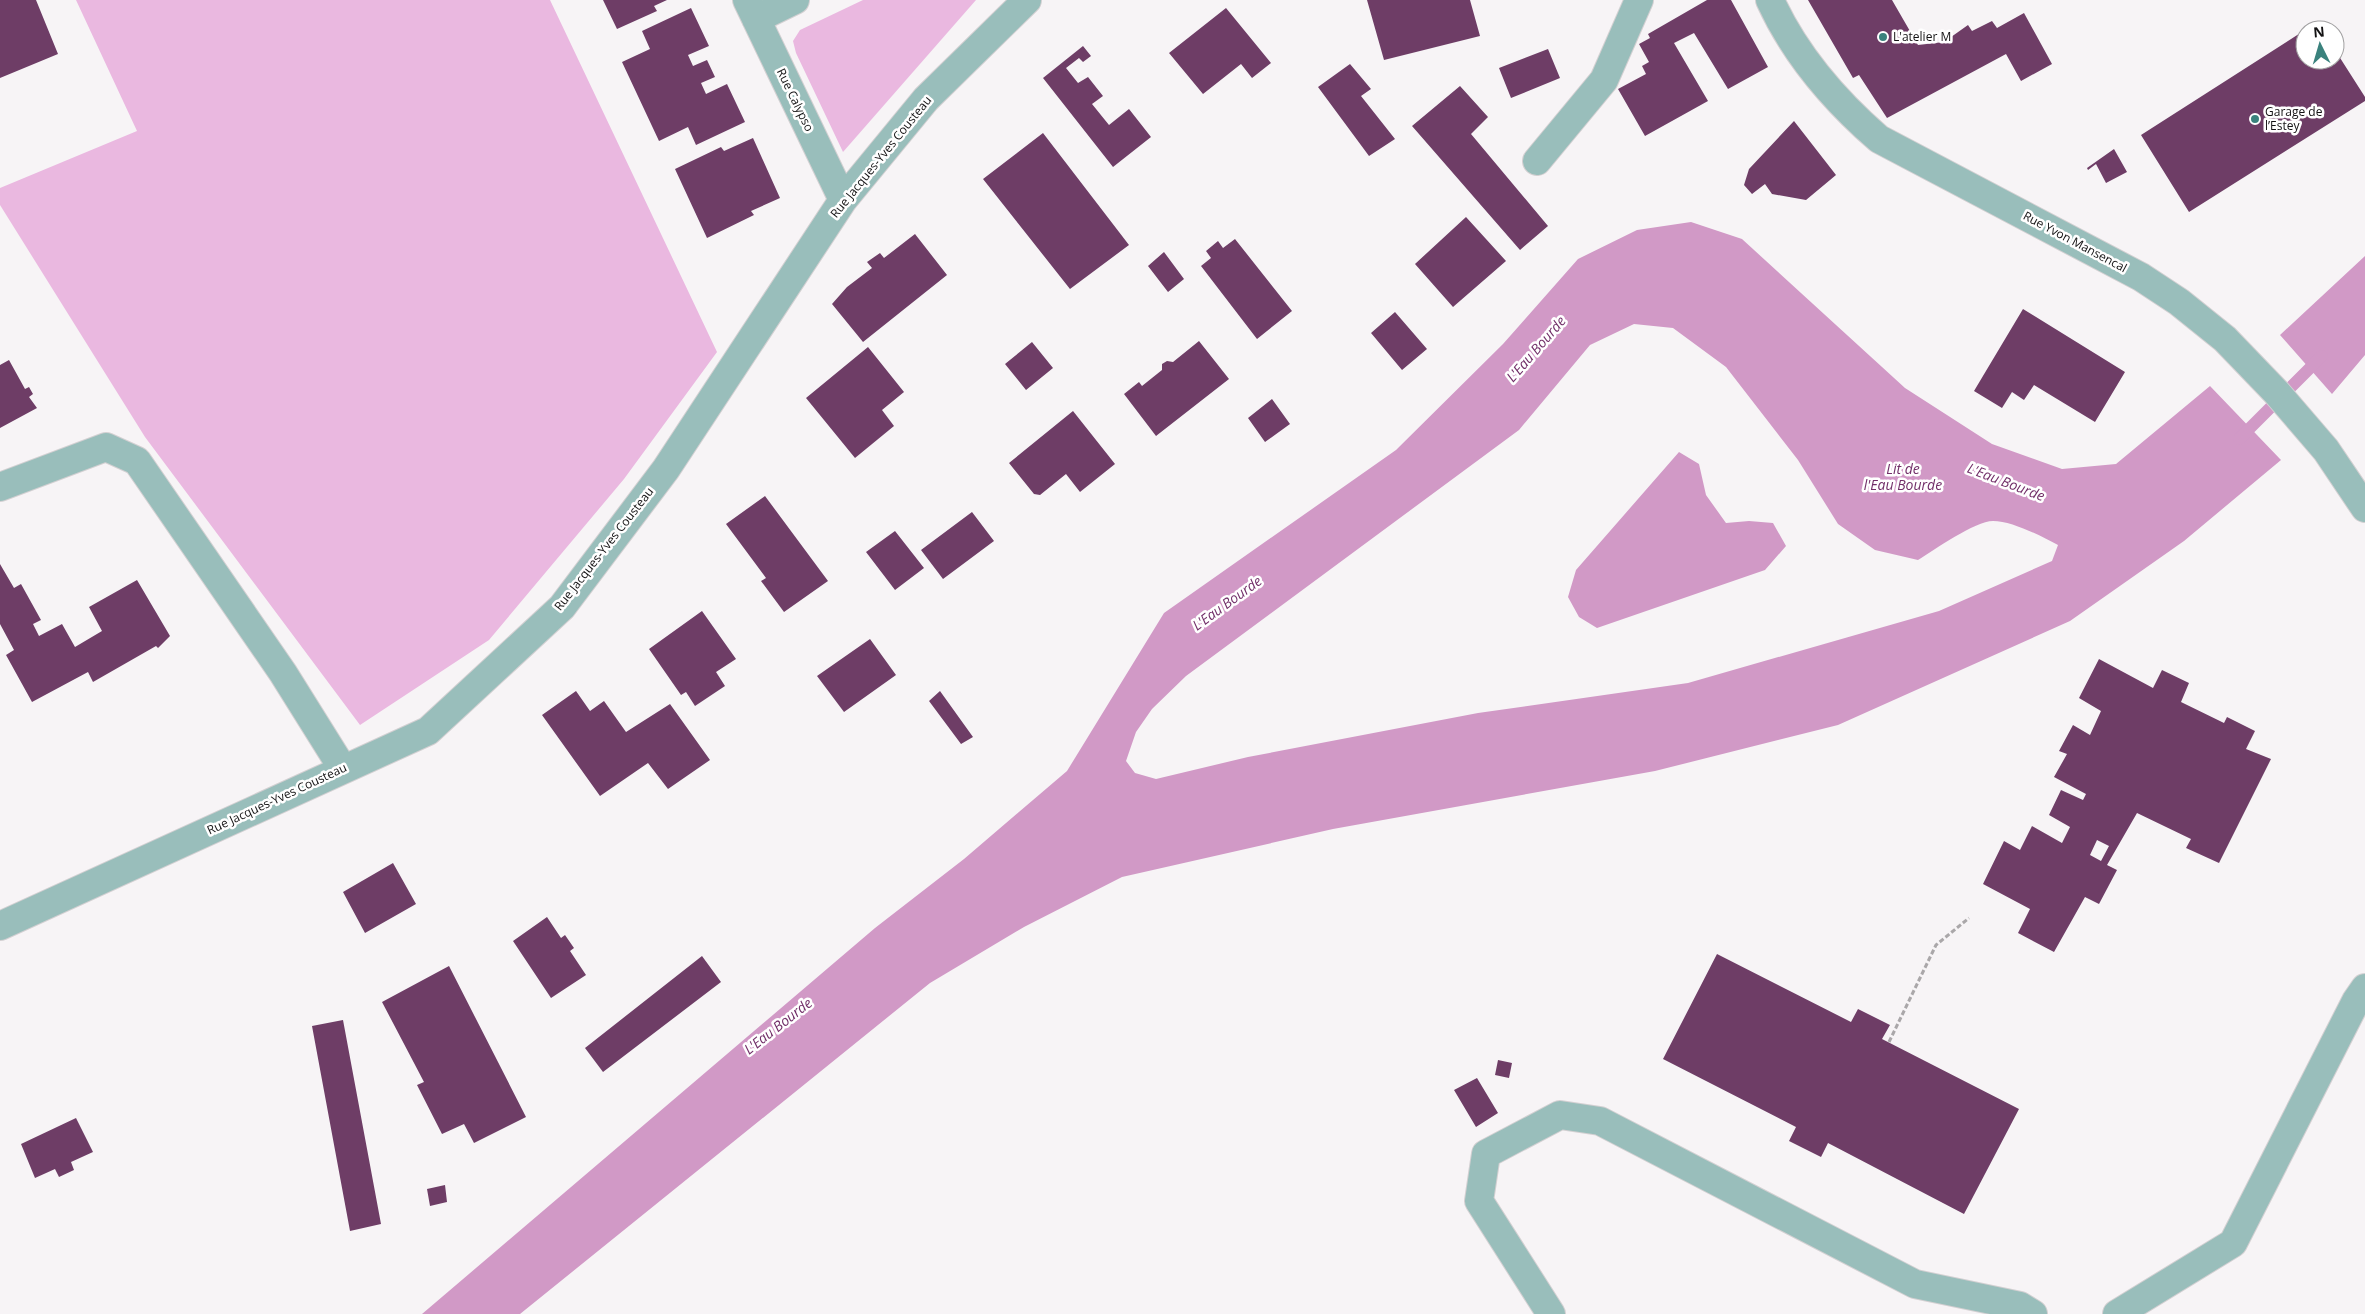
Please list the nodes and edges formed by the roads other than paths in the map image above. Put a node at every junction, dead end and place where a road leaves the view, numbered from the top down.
1 (796, 0) edge
2 (1027, 0) edge
3 (1638, 0) edge
4 (1770, 0) edge
5 (751, 10) edge
6 (1537, 161) dead end
7 (843, 200) junction
8 (0, 487) edge
9 (2365, 508) edge
10 (343, 769) junction
11 (0, 926) edge
12 (2365, 988) edge
13 (1551, 1314) edge
14 (2033, 1314) edge
15 (2117, 1314) edge

1 - 5 street
2 - 7 street, Rue Jacques-Yves Cousteau
3 - 6 street
4 - 9 street, Rue Yvon Mansencal
5 - 7 street, Rue Calypso
7 - 10 street, Rue Jacques-Yves Cousteau
8 - 10 street
10 - 11 street, Rue Jacques-Yves Cousteau
12 - 15 street
13 - 14 street

